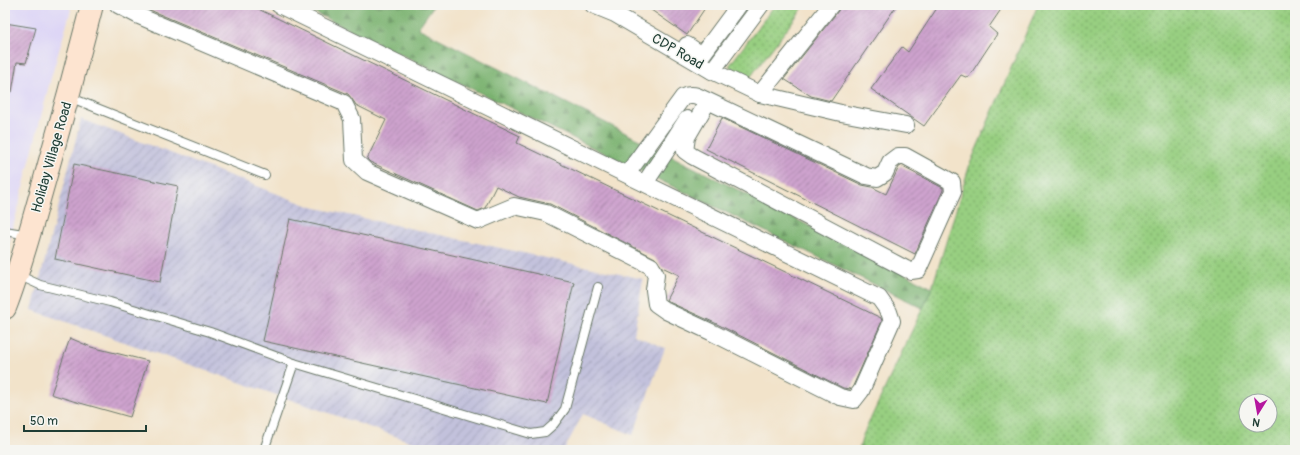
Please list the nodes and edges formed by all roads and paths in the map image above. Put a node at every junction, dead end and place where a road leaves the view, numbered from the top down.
1 (92, 5) edge
2 (279, 5) edge
3 (593, 5) edge
4 (739, 5) edge
5 (761, 5) edge
6 (832, 5) edge
7 (125, 6) edge
8 (618, 10) edge
9 (712, 71) junction
10 (760, 94) junction
11 (69, 97) junction
12 (704, 99) junction
13 (906, 125) dead end
14 (627, 174) junction
15 (265, 175) dead end
16 (644, 183) junction
17 (5, 231) edge
18 (29, 235) junction
19 (18, 275) junction
20 (598, 287) dead end
21 (5, 308) edge
22 (294, 363) junction
23 (264, 450) edge

1 - 11 street, Holiday Village Road
2 - 14 street
3 - 8 street, CDP Road
4 - 8 street
5 - 9 street, CDP Road
6 - 10 street
7 - 16 street
8 - 9 street, CDP Road
9 - 10 street
10 - 13 street
11 - 15 lane
11 - 18 street, Holiday Village Road
12 - 12 street
12 - 14 street
12 - 16 street
14 - 16 street
17 - 18 lane
18 - 19 street, Holiday Village Road
19 - 21 street, Holiday Village Road
19 - 22 lane
20 - 22 lane
22 - 23 lane

